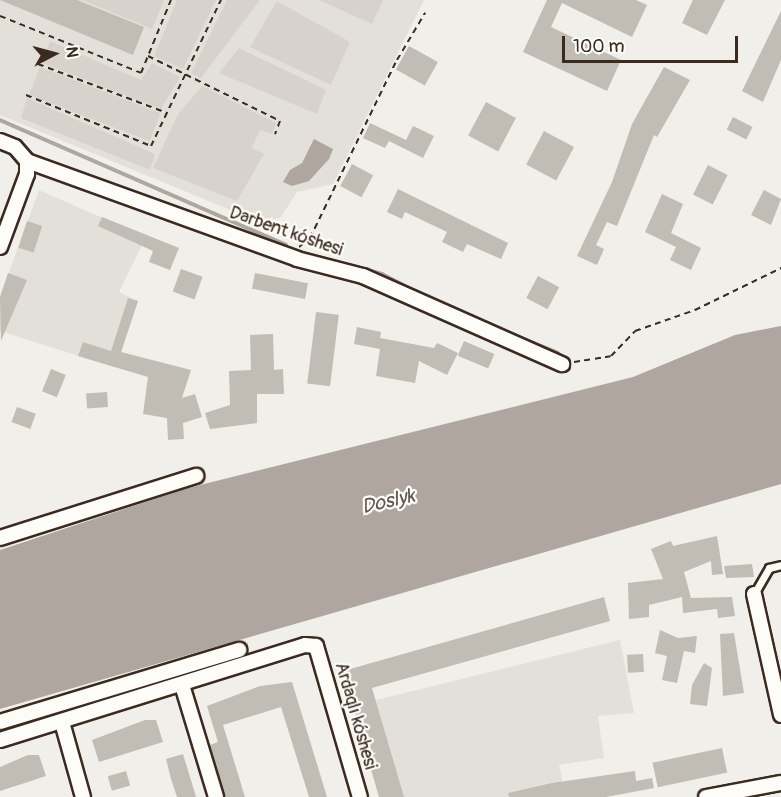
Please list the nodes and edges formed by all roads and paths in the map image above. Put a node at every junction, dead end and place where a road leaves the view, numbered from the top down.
1 (171, 0) edge
2 (221, 0) edge
3 (425, 13) dead end
4 (0, 15) edge
5 (148, 56) junction
6 (38, 64) dead end
7 (186, 74) junction
8 (26, 95) dead end
9 (167, 113) junction
10 (275, 134) dead end
11 (0, 141) edge
12 (27, 160) junction
13 (0, 247) edge
14 (288, 255) junction
15 (781, 268) edge
16 (562, 364) joint
17 (196, 476) dead end
18 (0, 538) edge
19 (781, 565) edge
20 (754, 594) joint
21 (239, 650) dead end
22 (182, 685) junction
23 (781, 715) edge
24 (0, 722) edge
25 (62, 722) junction
26 (0, 740) edge
27 (781, 783) edge
28 (83, 797) edge
29 (216, 797) edge
30 (360, 797) edge
31 (706, 797) edge

1 - 5 path
2 - 7 path
3 - 14 path
4 - 5 path
5 - 7 path
6 - 9 path
7 - 9 path
7 - 10 path
8 - 9 path
11 - 12 street, Darbent kóshesi
12 - 13 street
12 - 14 street, Darbent kóshesi
14 - 16 street, Darbent kóshesi
15 - 16 path
17 - 18 street
19 - 20 lane
20 - 23 street
21 - 24 street
22 - 25 street
22 - 29 street
22 - 30 street, Ardaqlı kóshesi
25 - 26 street
25 - 28 street
27 - 31 street

